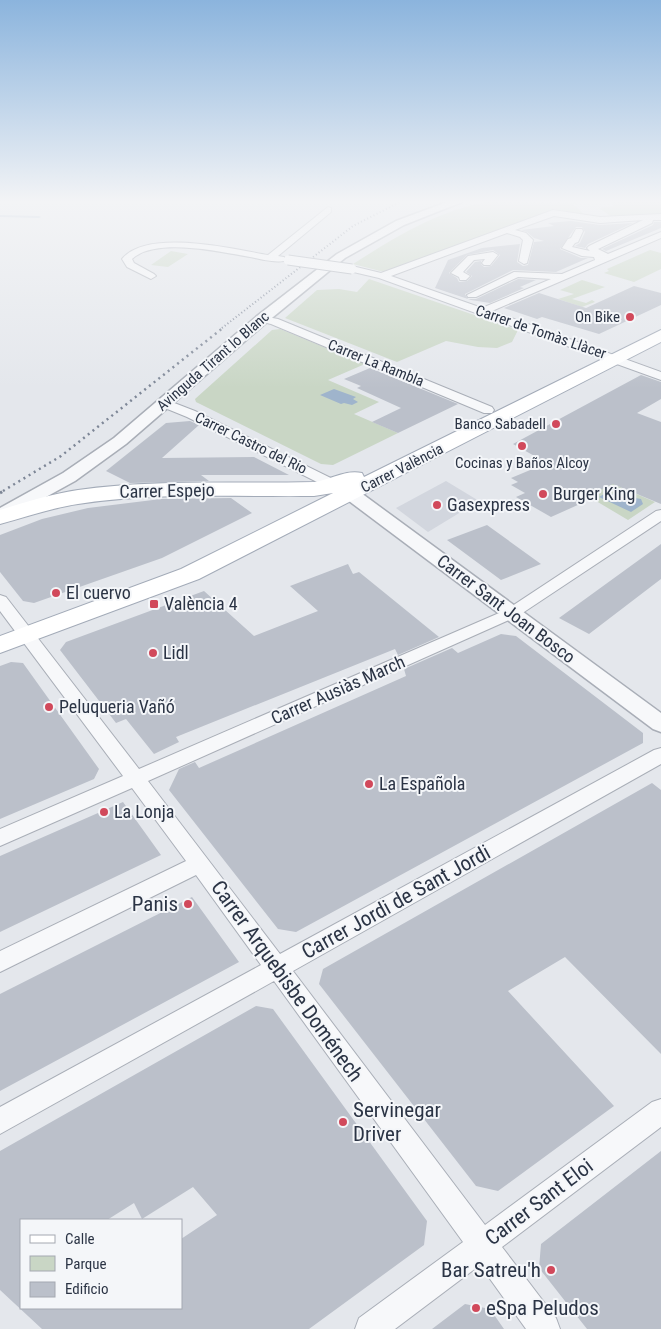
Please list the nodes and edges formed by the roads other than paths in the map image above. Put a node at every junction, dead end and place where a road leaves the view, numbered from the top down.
1 (129, 264) edge
2 (317, 264) edge
3 (331, 264) edge
4 (414, 264) edge
5 (466, 264) edge
6 (588, 264) edge
7 (457, 274) dead end
8 (151, 276) dead end
9 (382, 276) junction
10 (565, 276) junction
11 (400, 282) junction
12 (426, 291) junction
13 (472, 295) dead end
14 (483, 311) junction
15 (262, 319) junction
16 (661, 323) edge
17 (661, 335) edge
18 (608, 355) junction
19 (661, 376) edge
20 (164, 403) junction
21 (488, 410) junction
22 (344, 489) junction
23 (261, 490) junction
24 (661, 514) edge
25 (0, 516) edge
26 (276, 531) junction
27 (0, 600) edge
28 (512, 613) junction
29 (27, 635) junction
30 (0, 645) edge
31 (661, 724) edge
32 (661, 756) edge
33 (136, 780) junction
34 (0, 838) edge
35 (200, 864) junction
36 (0, 962) edge
37 (276, 968) junction
38 (661, 1111) edge
39 (0, 1121) edge
40 (482, 1244) junction
41 (370, 1329) edge
42 (545, 1329) edge

1 - 8 street, Carrer de Tomàs Llàcer
2 - 9 street, Carrer de Tomàs Llàcer, bridge
3 - 15 street, Avinguda Tirant lo Blanc
4 - 9 street
5 - 7 street
6 - 10 street
9 - 11 street, Carrer de Tomàs Llàcer
10 - 13 street
10 - 14 street
11 - 12 street, Carrer de Tomàs Llàcer
11 - 12 street
12 - 14 street, Carrer de Tomàs Llàcer
14 - 18 street, Carrer de Tomàs Llàcer
15 - 20 street, Avinguda Tirant lo Blanc
15 - 21 street, Carrer La Rambla
16 - 18 main road, Carrer València
17 - 18 main road, Carrer València
18 - 19 street, Carrer de Tomàs Llàcer
18 - 21 main road, Carrer València
18 - 22 main road, Carrer València
20 - 22 street, Carrer Castro del Rio
20 - 25 street, Avinguda Tirant lo Blanc
21 - 22 main road, Carrer València
22 - 23 main road, Carrer Espejo
22 - 26 main road, Carrer València
22 - 28 street, Carrer Sant Joan Bosco
23 - 25 main road, Carrer Espejo
23 - 26 main road
24 - 28 street, Carrer Ausiàs March
26 - 29 main road, Carrer València
27 - 29 street, Carrer Arquebisbe Doménech
28 - 31 street, Carrer Sant Joan Bosco
28 - 33 street, Carrer Ausiàs March
29 - 30 main road, Carrer València
29 - 33 street, Carrer Arquebisbe Doménech
32 - 37 street, Carrer Jordi de Sant Jordi
33 - 34 street, Carrer Ausiàs March
33 - 35 street, Carrer Arquebisbe Doménech
35 - 36 street
35 - 37 street, Carrer Arquebisbe Doménech
37 - 39 street, Carrer Jordi de Sant Jordi
37 - 40 street, Carrer Arquebisbe Doménech
38 - 40 street, Carrer Sant Eloi
40 - 41 street, Carrer Sant Eloi
40 - 42 street, Carrer Arquebisbe Doménech

